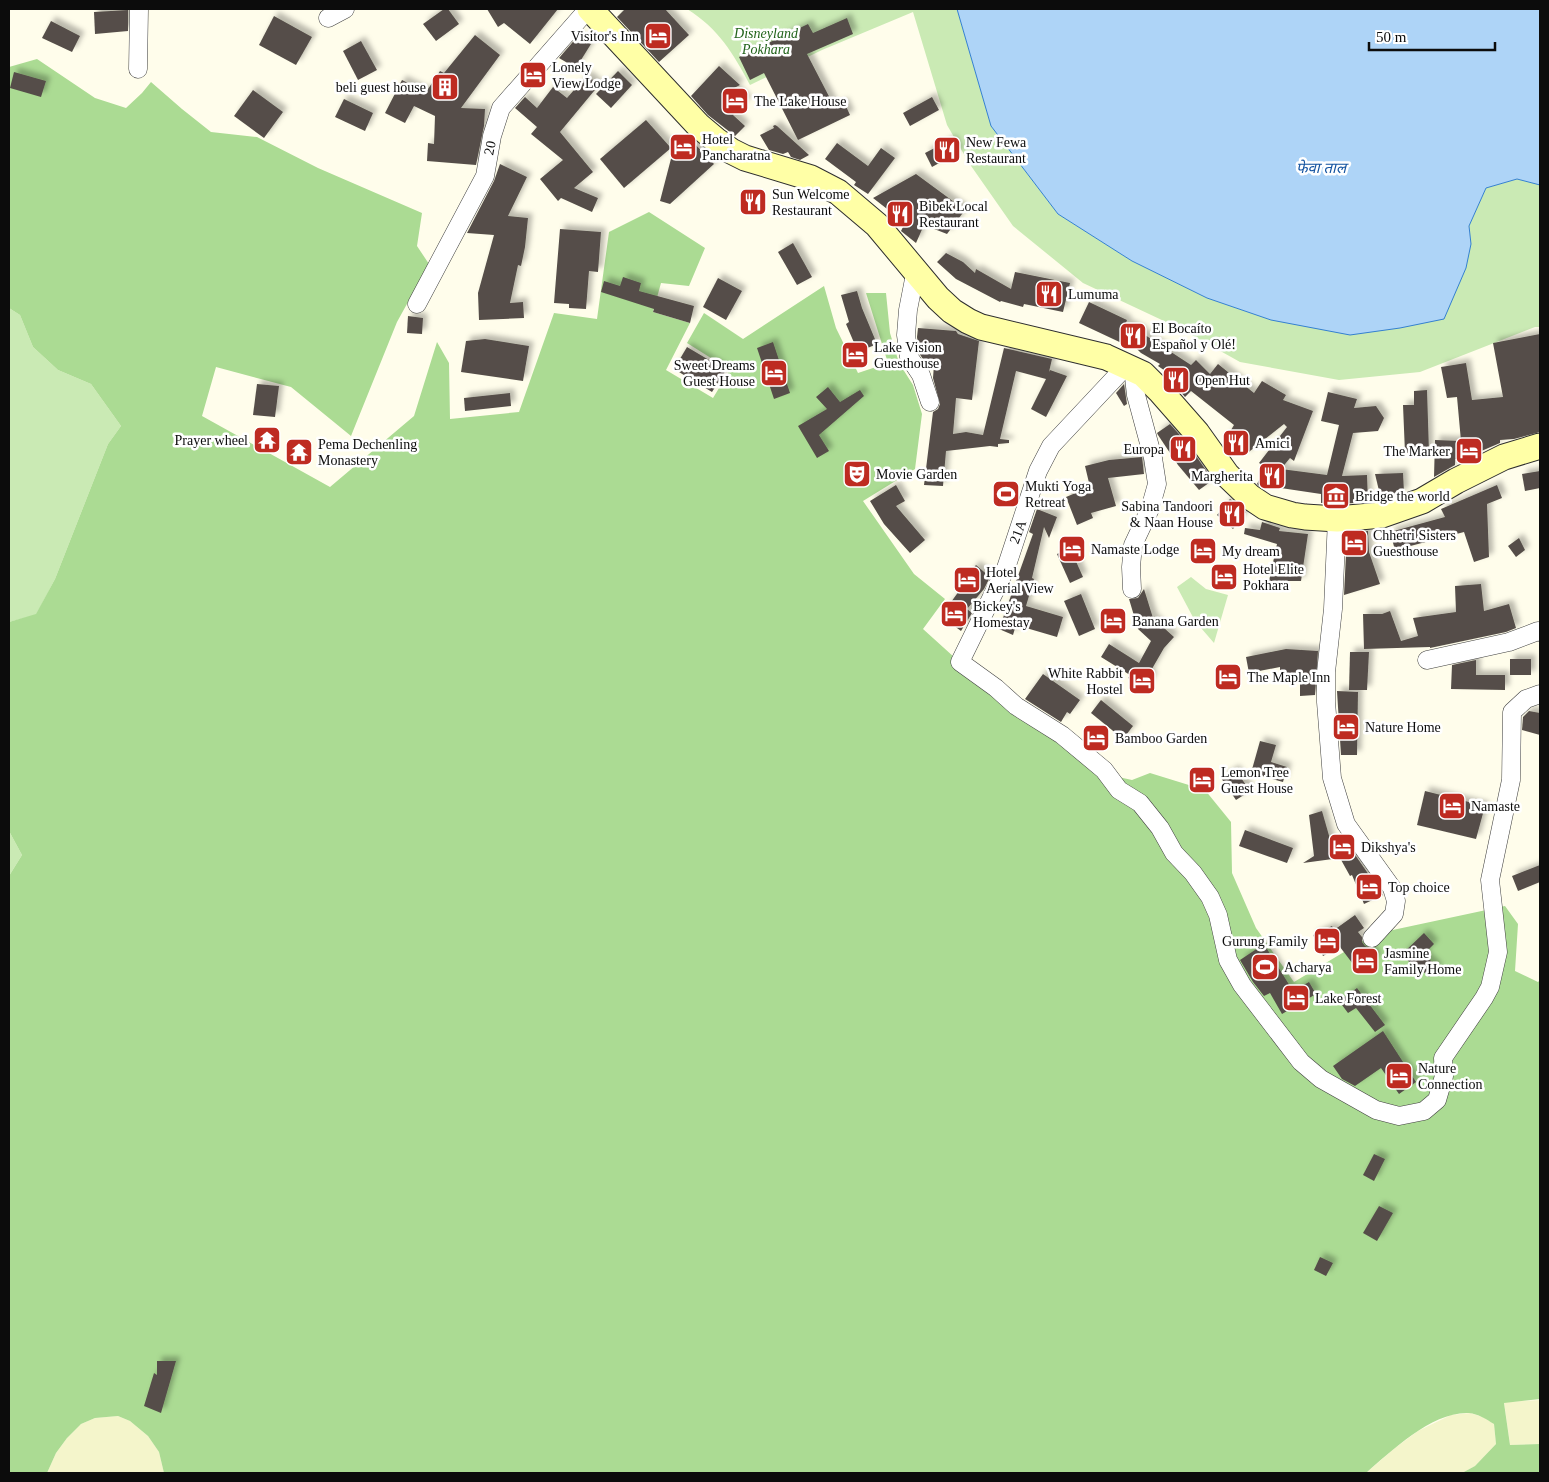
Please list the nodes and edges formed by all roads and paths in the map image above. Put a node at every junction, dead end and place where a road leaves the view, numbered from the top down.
1 (139, 9) edge
2 (345, 9) edge
3 (589, 9) edge
4 (328, 18) dead end
5 (138, 69) dead end
6 (916, 269) junction
7 (416, 304) dead end
8 (1130, 367) junction
9 (930, 402) dead end
10 (1540, 446) edge
11 (1337, 519) junction
12 (1132, 589) dead end
13 (1540, 632) edge
14 (1427, 660) dead end
15 (1540, 694) edge
16 (1372, 938) dead end

1 - 5 street
2 - 4 street
3 - 6 main road
3 - 7 street, 20 / 20
6 - 8 main road
6 - 9 street
8 - 11 main road
8 - 12 street
8 - 15 street, 21A / 21A
10 - 11 main road
11 - 16 street
13 - 14 street

